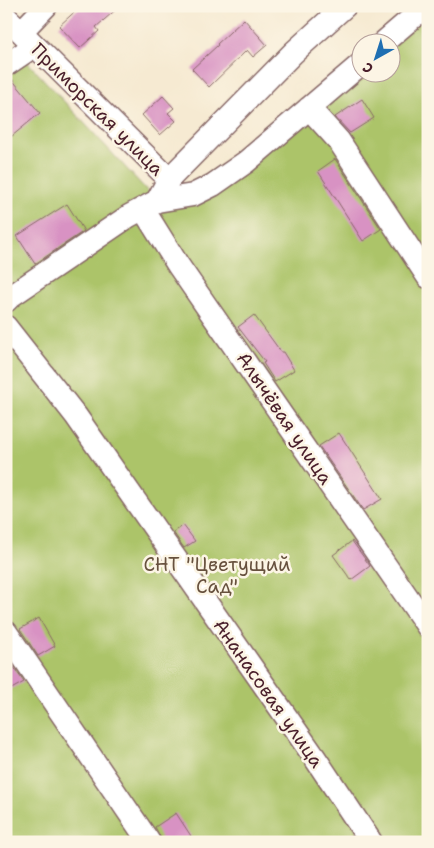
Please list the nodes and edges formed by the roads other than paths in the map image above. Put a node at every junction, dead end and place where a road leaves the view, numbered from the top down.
1 (46, 6) edge
2 (345, 6) edge
3 (426, 6) edge
4 (21, 31) edge
5 (396, 32) edge
6 (6, 65) edge
7 (352, 71) edge
8 (309, 108) junction
9 (169, 179) junction
10 (143, 209) junction
11 (428, 277) edge
12 (6, 301) edge
13 (6, 327) edge
14 (428, 627) edge
15 (6, 632) edge
16 (149, 842) edge
17 (371, 842) edge

1 - 4 street
2 - 9 street
3 - 5 street
4 - 6 street
4 - 9 street, Приморская улица
7 - 8 street
8 - 10 street
8 - 11 street
9 - 10 street
10 - 12 street
10 - 14 street, Алычёвая улица
13 - 17 street, Ананасовая улица
15 - 16 street

